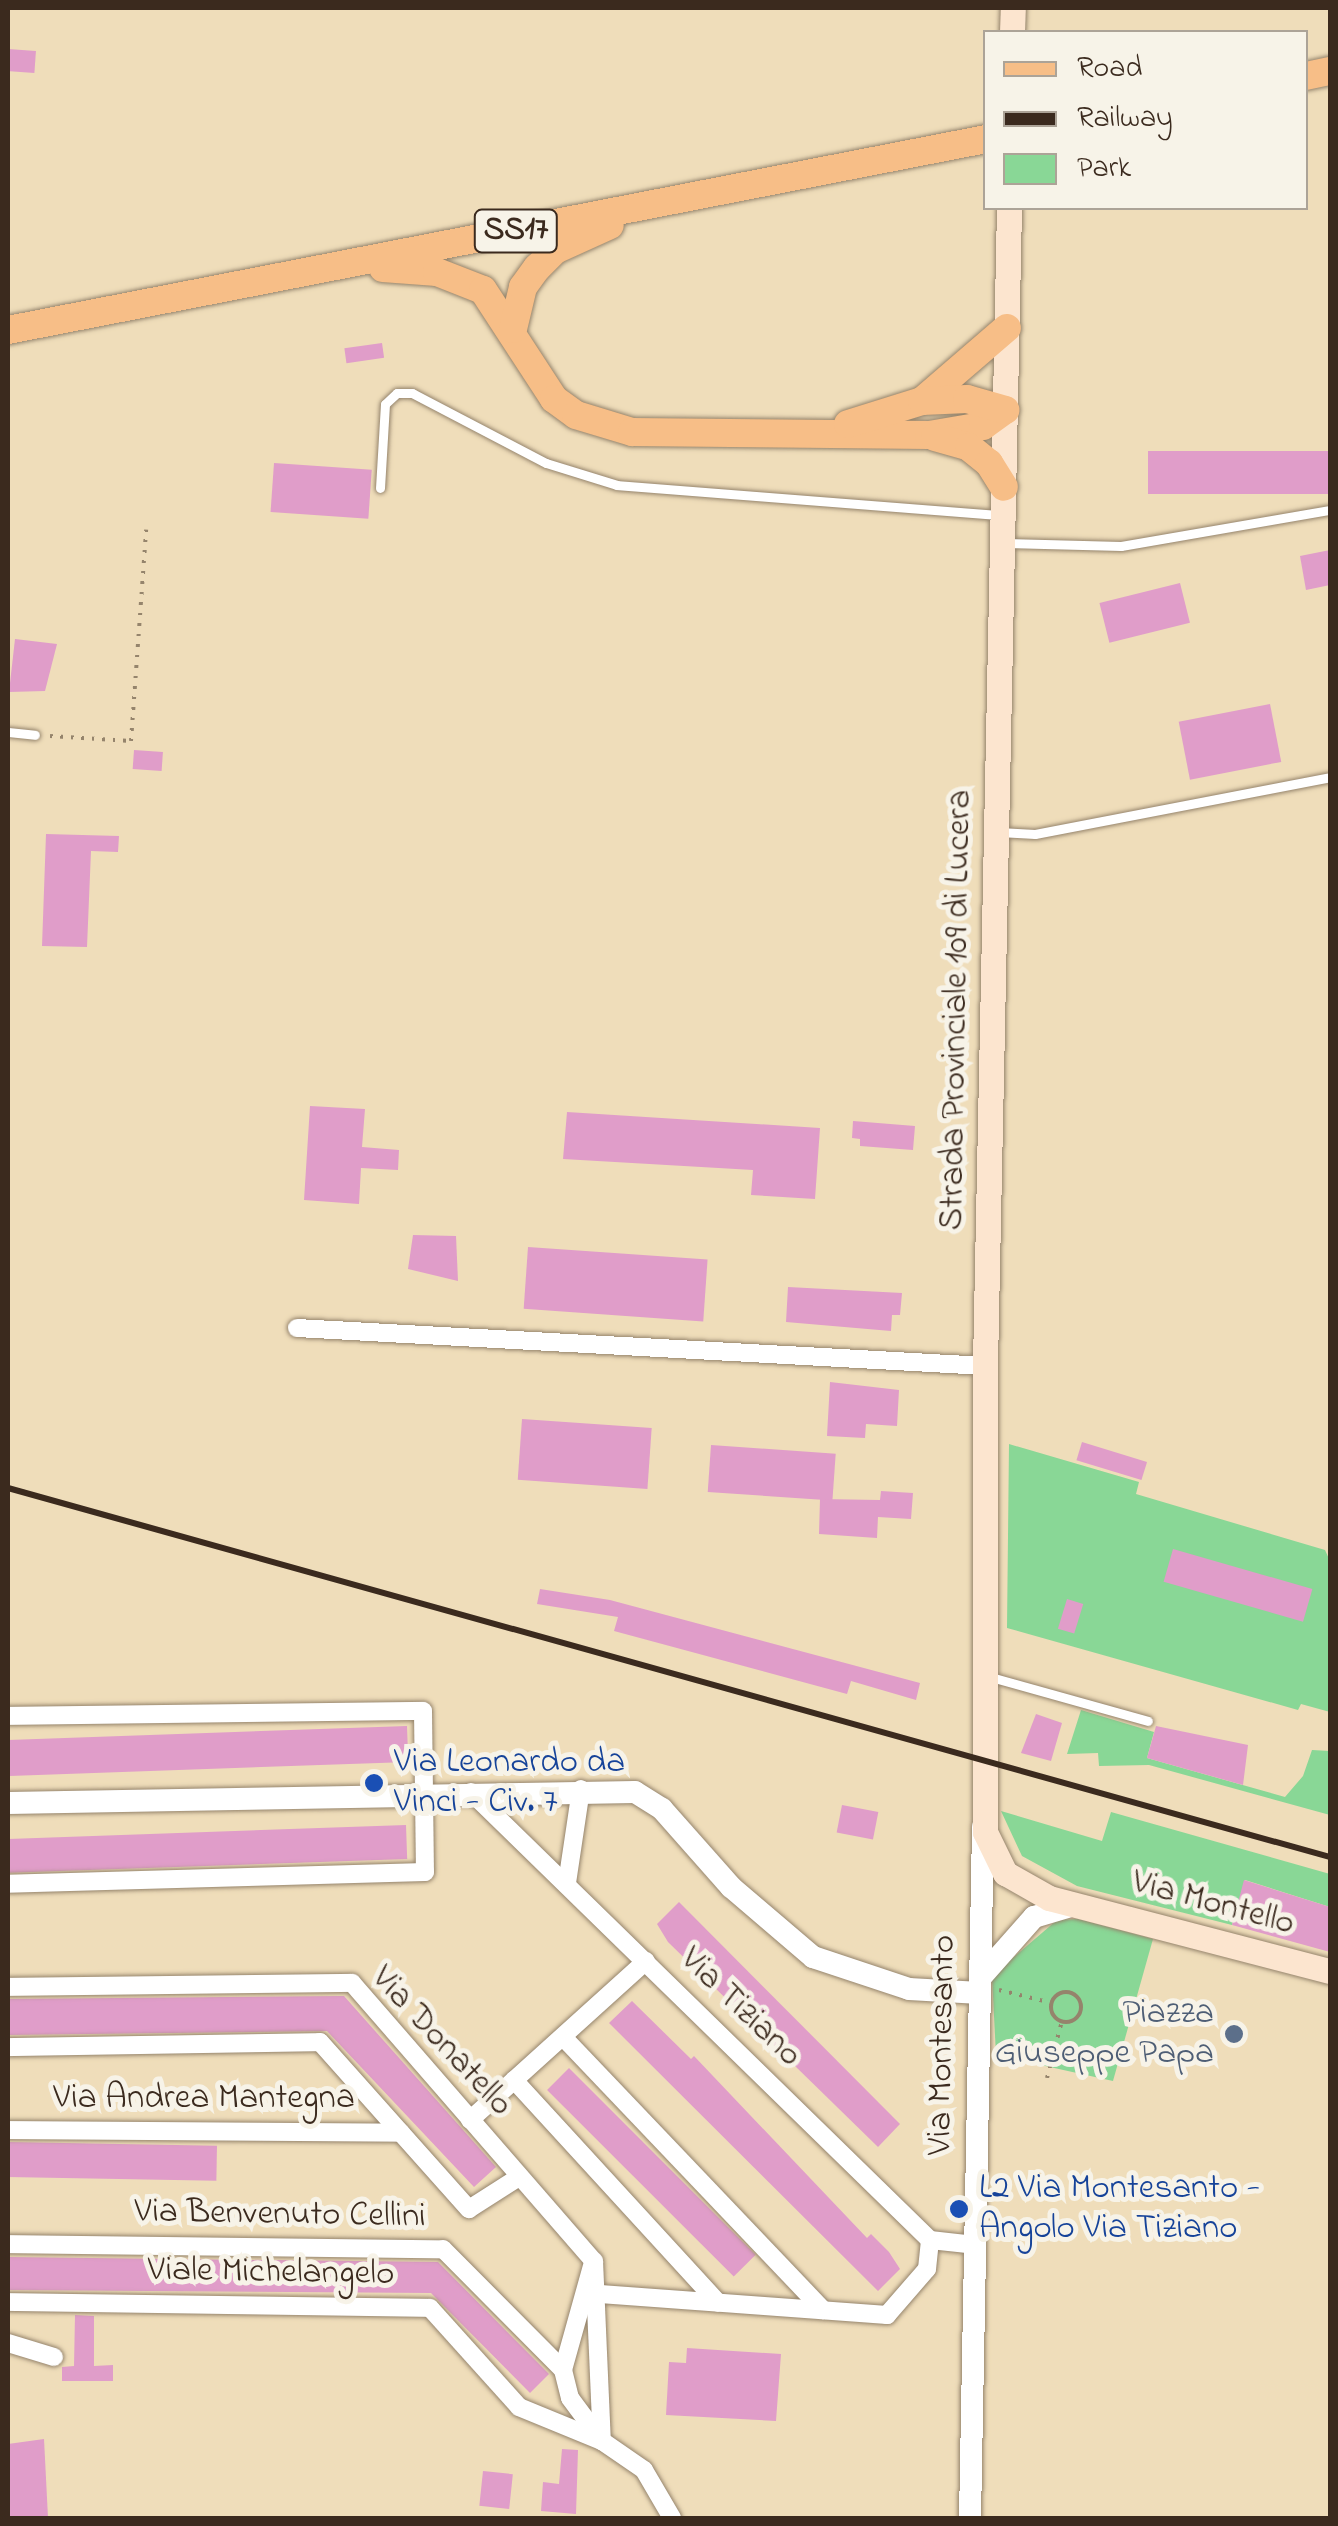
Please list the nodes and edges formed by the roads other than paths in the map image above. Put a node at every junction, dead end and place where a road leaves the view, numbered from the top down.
1 (979, 140) edge
2 (695, 196) junction
3 (1009, 210) edge
4 (336, 266) junction
5 (1007, 328) junction
6 (513, 329) junction
7 (8, 330) edge
8 (922, 401) junction
9 (1005, 410) junction
10 (828, 430) junction
11 (929, 435) junction
12 (380, 488) dead end
13 (1003, 501) junction
14 (1330, 510) edge
15 (1002, 543) junction
16 (8, 732) edge
17 (35, 734) road end
18 (1330, 778) edge
19 (996, 832) junction
20 (297, 1328) dead end
21 (985, 1366) junction
22 (983, 1674) junction
23 (8, 1716) edge
24 (1148, 1721) dead end
25 (582, 1788) junction
26 (424, 1792) junction
27 (471, 1792) junction
28 (8, 1803) edge
29 (983, 1814) junction
30 (8, 1884) edge
31 (567, 1884) junction
32 (1079, 1905) junction
33 (646, 1960) junction
34 (1330, 1971) edge
35 (8, 1986) edge
36 (980, 1987) junction
37 (564, 2038) junction
38 (8, 2047) edge
39 (514, 2080) junction
40 (470, 2120) junction
41 (8, 2130) edge
42 (401, 2133) junction
43 (520, 2177) junction
44 (930, 2240) junction
45 (8, 2244) edge
46 (974, 2245) junction
47 (594, 2261) junction
48 (600, 2294) junction
49 (8, 2302) edge
50 (718, 2302) junction
51 (823, 2310) junction
52 (8, 2343) edge
53 (54, 2357) dead end
54 (563, 2370) junction
55 (602, 2441) junction
56 (672, 2518) edge
57 (970, 2518) edge

1 - 2 main road, SS17
2 - 4 main road, SS17
2 - 6 main road
3 - 5 main road, Strada Provinciale 109 di Lucera
4 - 6 main road
4 - 7 main road, SS17
5 - 8 main road
5 - 9 main road, Strada Provinciale 109 di Lucera
6 - 10 main road
8 - 9 main road
8 - 10 main road
9 - 11 main road
9 - 13 main road, Strada Provinciale 109 di Lucera
10 - 11 main road
11 - 13 main road
12 - 13 lane
13 - 15 main road, Strada Provinciale 109 di Lucera
14 - 15 lane
15 - 19 main road, Strada Provinciale 109 di Lucera
16 - 17 lane
18 - 19 lane
19 - 21 main road, Strada Provinciale 109 di Lucera
20 - 21 street
21 - 22 main road, Strada Provinciale 109 di Lucera
22 - 24 lane
22 - 29 main road, Strada Provinciale 109 di Lucera
23 - 26 street
25 - 27 street
25 - 31 street
25 - 36 street
26 - 27 street
26 - 28 street
26 - 30 street
27 - 31 street, Via Tiziano
29 - 32 main road, Via Montello
29 - 36 street, Via Montesanto
31 - 33 street, Via Tiziano
32 - 34 main road, Via Montello
32 - 36 street, Via Montello
33 - 37 street
33 - 44 street, Via Tiziano
35 - 40 street, Via Donatello
36 - 46 street, Via Montesanto
37 - 39 street
37 - 51 street
38 - 42 street, Via Andrea Mantegna
39 - 40 street
39 - 50 street, Via Donatello
40 - 43 street, Via Donatello
41 - 42 street, Via Andrea Mantegna
42 - 43 street, Via Andrea Mantegna
43 - 47 street, Via Donatello
44 - 46 street
44 - 51 street
45 - 54 street, Via Benvenuto Cellini
46 - 57 street, Via Montesanto
47 - 48 street
47 - 54 street
48 - 50 street
48 - 55 street
49 - 55 street, Viale Michelangelo
50 - 51 street
52 - 53 street
54 - 55 street, Viale Michelangelo
55 - 56 street, Viale Michelangelo

